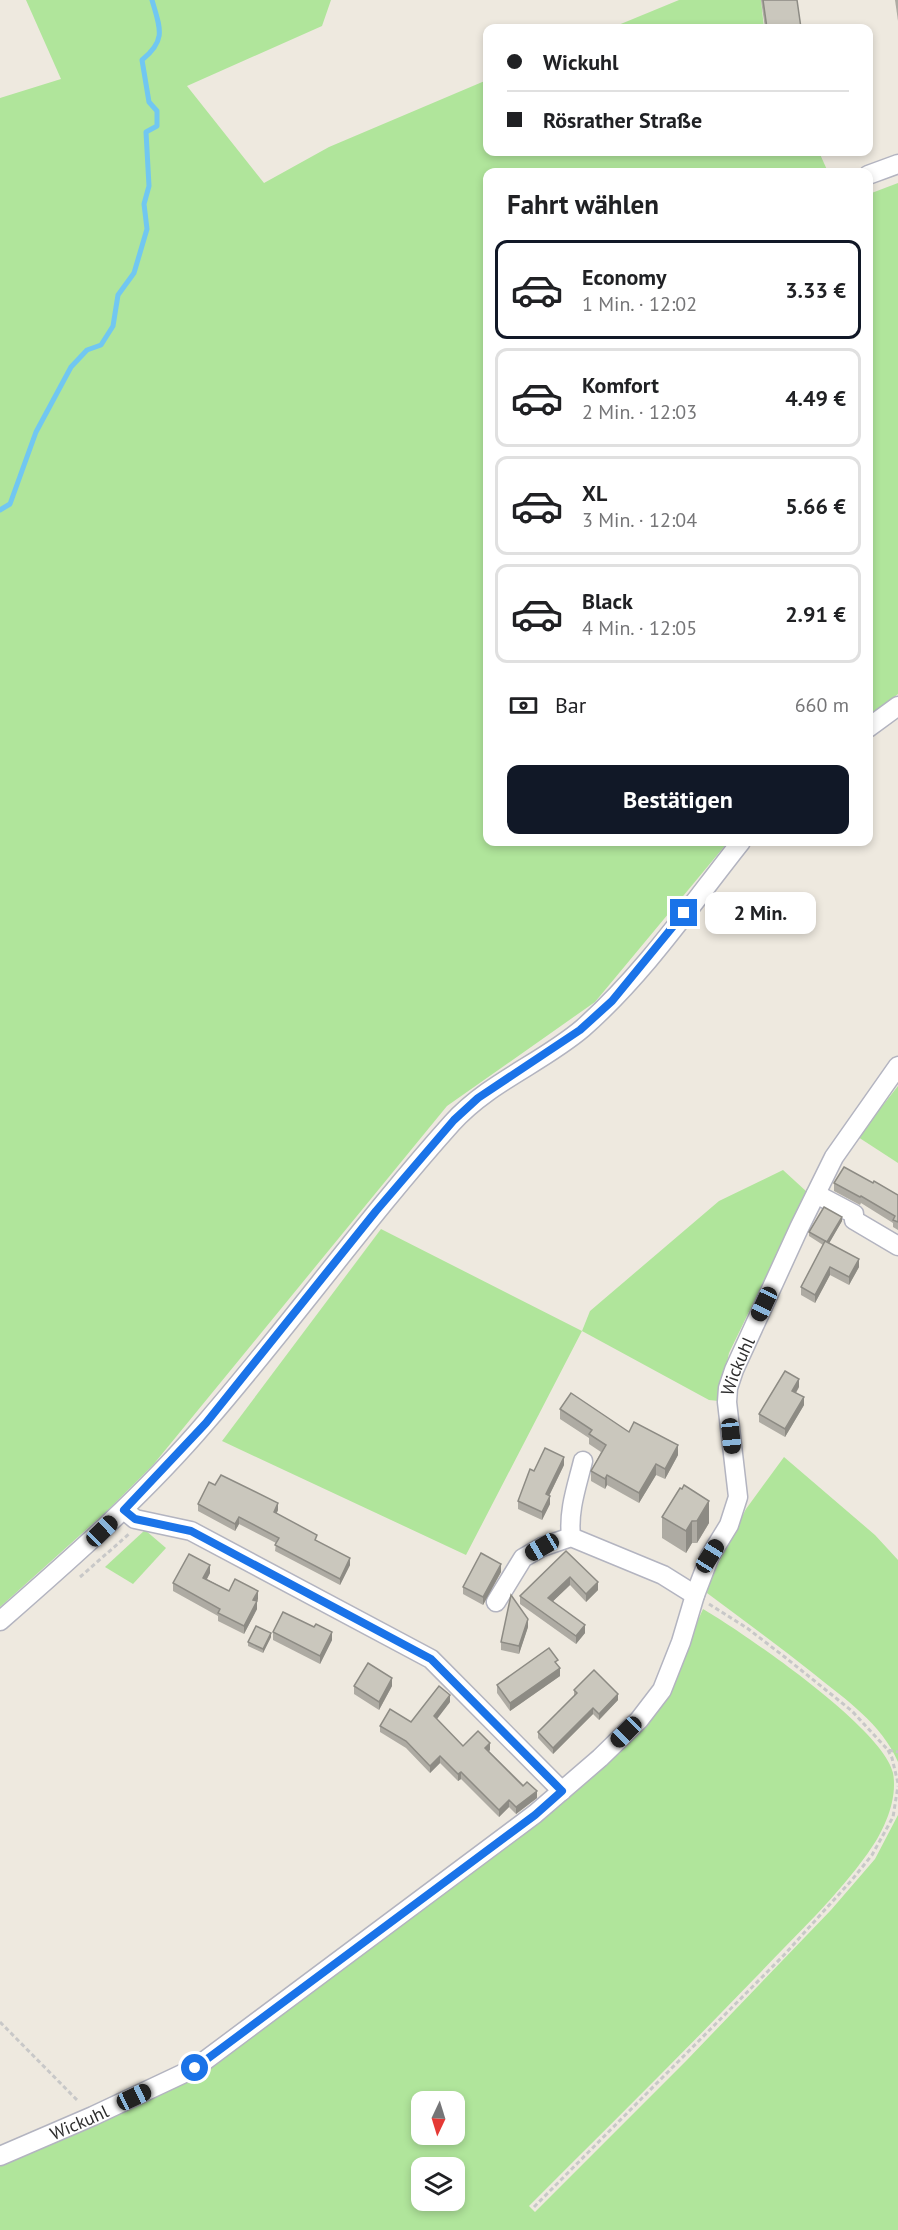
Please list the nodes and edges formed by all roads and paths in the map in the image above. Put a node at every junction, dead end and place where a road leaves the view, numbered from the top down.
1 (898, 164) edge
2 (873, 173) edge
3 (898, 706) edge
4 (873, 724) edge
5 (738, 846) edge
6 (898, 1066) edge
7 (816, 1194) junction
8 (898, 1246) edge
9 (584, 1461) dead end
10 (124, 1510) junction
11 (570, 1537) junction
12 (122, 1541) dead end
13 (103, 1559) dead end
14 (695, 1595) junction
15 (496, 1602) dead end
16 (0, 1621) edge
17 (888, 1750) junction
18 (898, 1752) edge
19 (898, 1785) edge
20 (562, 1791) junction
21 (0, 2022) edge
22 (93, 2116) junction
23 (0, 2156) edge
24 (534, 2207) dead end

1 - 2 street
3 - 4 street
5 - 10 street
6 - 7 street, Wickuhl
7 - 8 street
7 - 14 street, Wickuhl
9 - 11 street
10 - 16 street
10 - 20 street
11 - 14 street
11 - 15 street
12 - 13 path
14 - 17 path
14 - 20 street, Wickuhl
17 - 18 path
17 - 19 path
19 - 24 path
20 - 22 street, Wickuhl
21 - 22 path
22 - 23 street, Wickuhl

